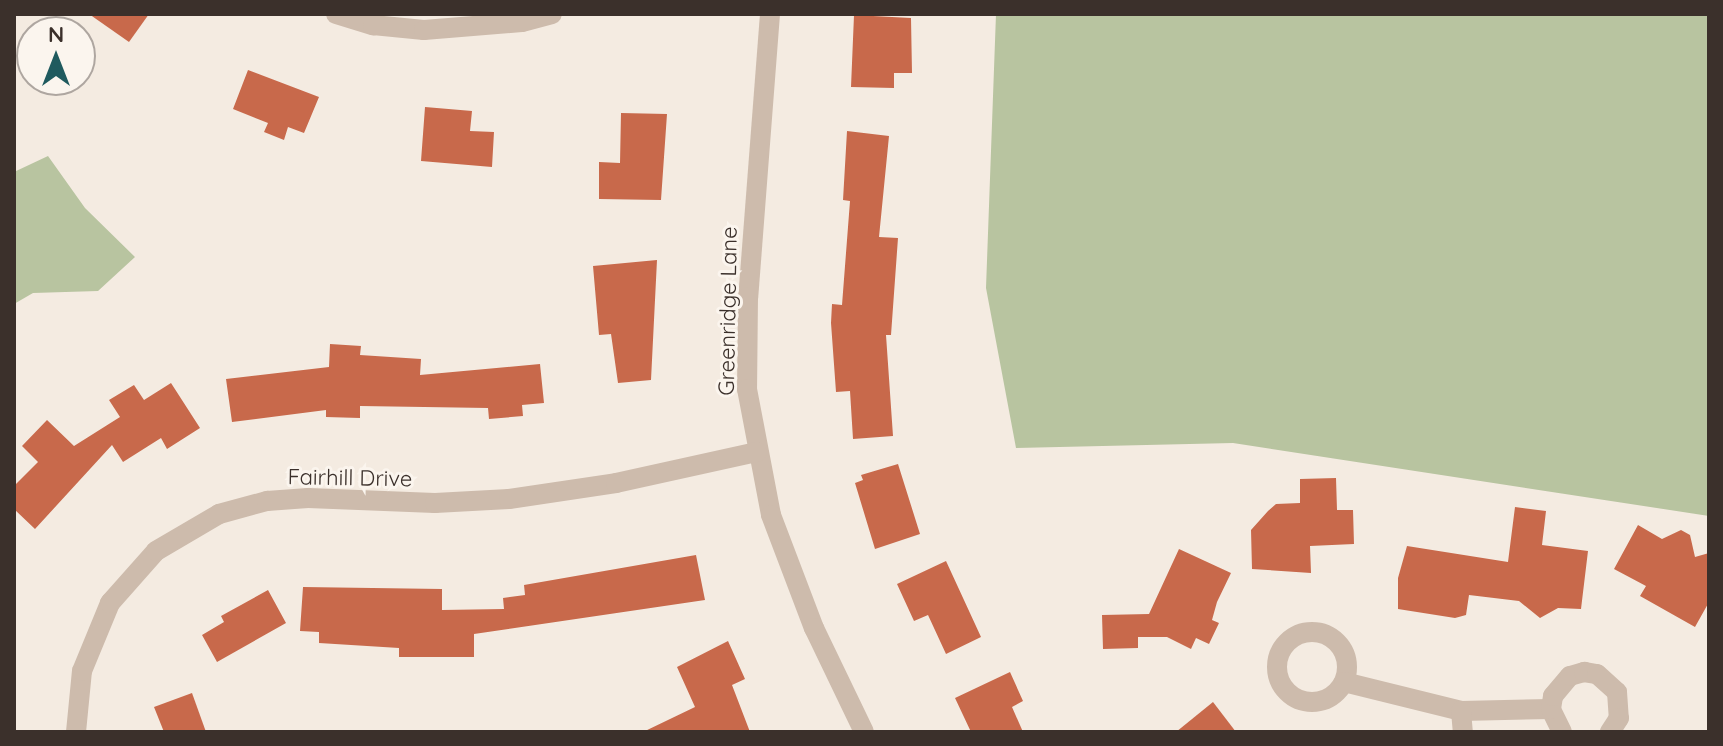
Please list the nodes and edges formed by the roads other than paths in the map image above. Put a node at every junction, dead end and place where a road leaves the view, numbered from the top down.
1 (336, 14) edge
2 (552, 14) edge
3 (770, 14) edge
4 (757, 452) junction
5 (1344, 682) dead end
6 (1551, 709) junction
7 (1461, 711) junction
8 (76, 732) edge
9 (864, 732) edge
10 (1463, 732) edge
11 (1562, 732) edge
12 (1610, 732) edge

1 - 2 street
3 - 4 street, Greenridge Lane
4 - 8 street, Fairhill Drive
4 - 9 street, Greenridge Lane
5 - 7 street
6 - 7 street
6 - 11 street
6 - 12 street
7 - 10 street

